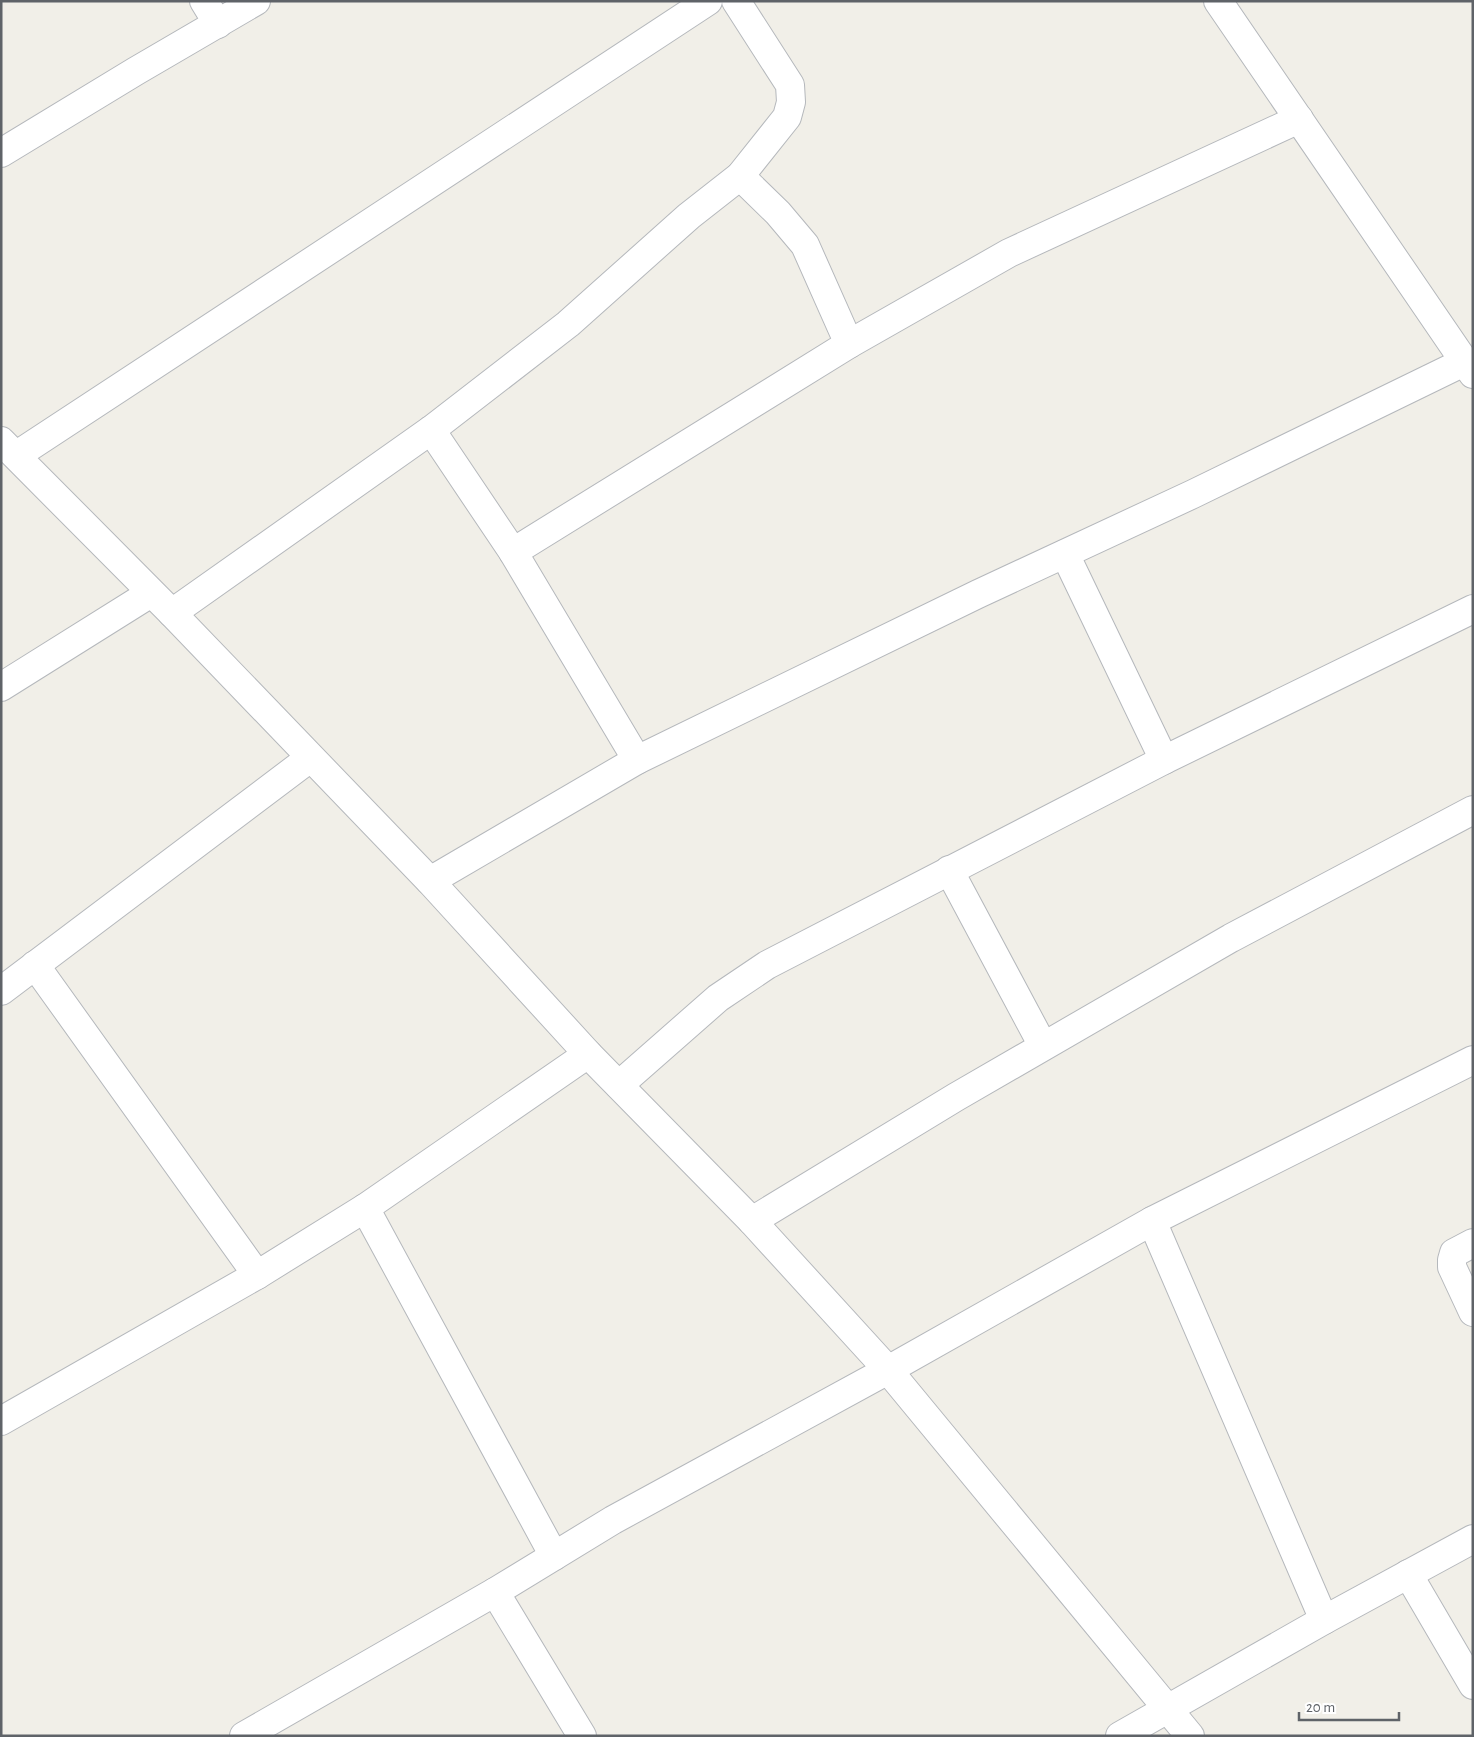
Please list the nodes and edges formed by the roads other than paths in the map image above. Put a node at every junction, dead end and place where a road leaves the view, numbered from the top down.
1 (256, 1) edge
2 (708, 1) edge
3 (736, 1) edge
4 (1218, 1) edge
5 (211, 13) edge
6 (1299, 119) junction
7 (1, 153) edge
8 (740, 176) junction
9 (849, 344) junction
10 (1469, 368) edge
11 (431, 430) junction
12 (9, 448) edge
13 (513, 552) junction
14 (1065, 554) junction
15 (152, 593) junction
16 (1473, 609) edge
17 (172, 613) junction
18 (1, 687) edge
19 (310, 758) junction
20 (637, 760) junction
21 (1164, 760) junction
22 (1473, 810) edge
23 (948, 870) junction
24 (430, 882) junction
25 (35, 965) junction
26 (1, 991) edge
27 (1043, 1046) junction
28 (588, 1054) junction
29 (1473, 1060) edge
30 (619, 1085) junction
31 (365, 1208) junction
32 (752, 1221) junction
33 (1152, 1222) junction
34 (1473, 1243) edge
35 (257, 1275) junction
36 (1473, 1312) edge
37 (888, 1370) junction
38 (1, 1421) edge
39 (1473, 1539) edge
40 (554, 1556) junction
41 (1408, 1574) junction
42 (494, 1592) junction
43 (1324, 1620) junction
44 (1473, 1684) edge
45 (1167, 1709) junction
46 (244, 1736) edge
47 (582, 1736) edge
48 (1120, 1736) edge
49 (1190, 1736) edge

1 - 5 street
2 - 12 street
3 - 8 street
4 - 6 street
5 - 7 street
6 - 9 street
6 - 10 street
8 - 9 street
8 - 11 street
9 - 13 street
10 - 14 street
11 - 13 street
11 - 17 street
12 - 15 street
13 - 20 street
14 - 20 street
14 - 21 street
15 - 17 street
15 - 18 street
16 - 21 street
17 - 19 street
19 - 24 street
19 - 25 street
20 - 24 street
21 - 23 street
22 - 27 street
23 - 27 street
23 - 30 street
24 - 28 street
25 - 26 street
25 - 35 street
27 - 32 street
28 - 30 street
28 - 31 street
29 - 33 street
30 - 32 street
31 - 35 street
31 - 40 street
32 - 37 street
33 - 37 street
33 - 43 street
34 - 36 street
35 - 38 street
37 - 40 street
37 - 45 street
39 - 41 street
40 - 42 street
41 - 43 street
41 - 44 street
42 - 46 street
42 - 47 street
43 - 45 street
45 - 48 street
45 - 49 street

